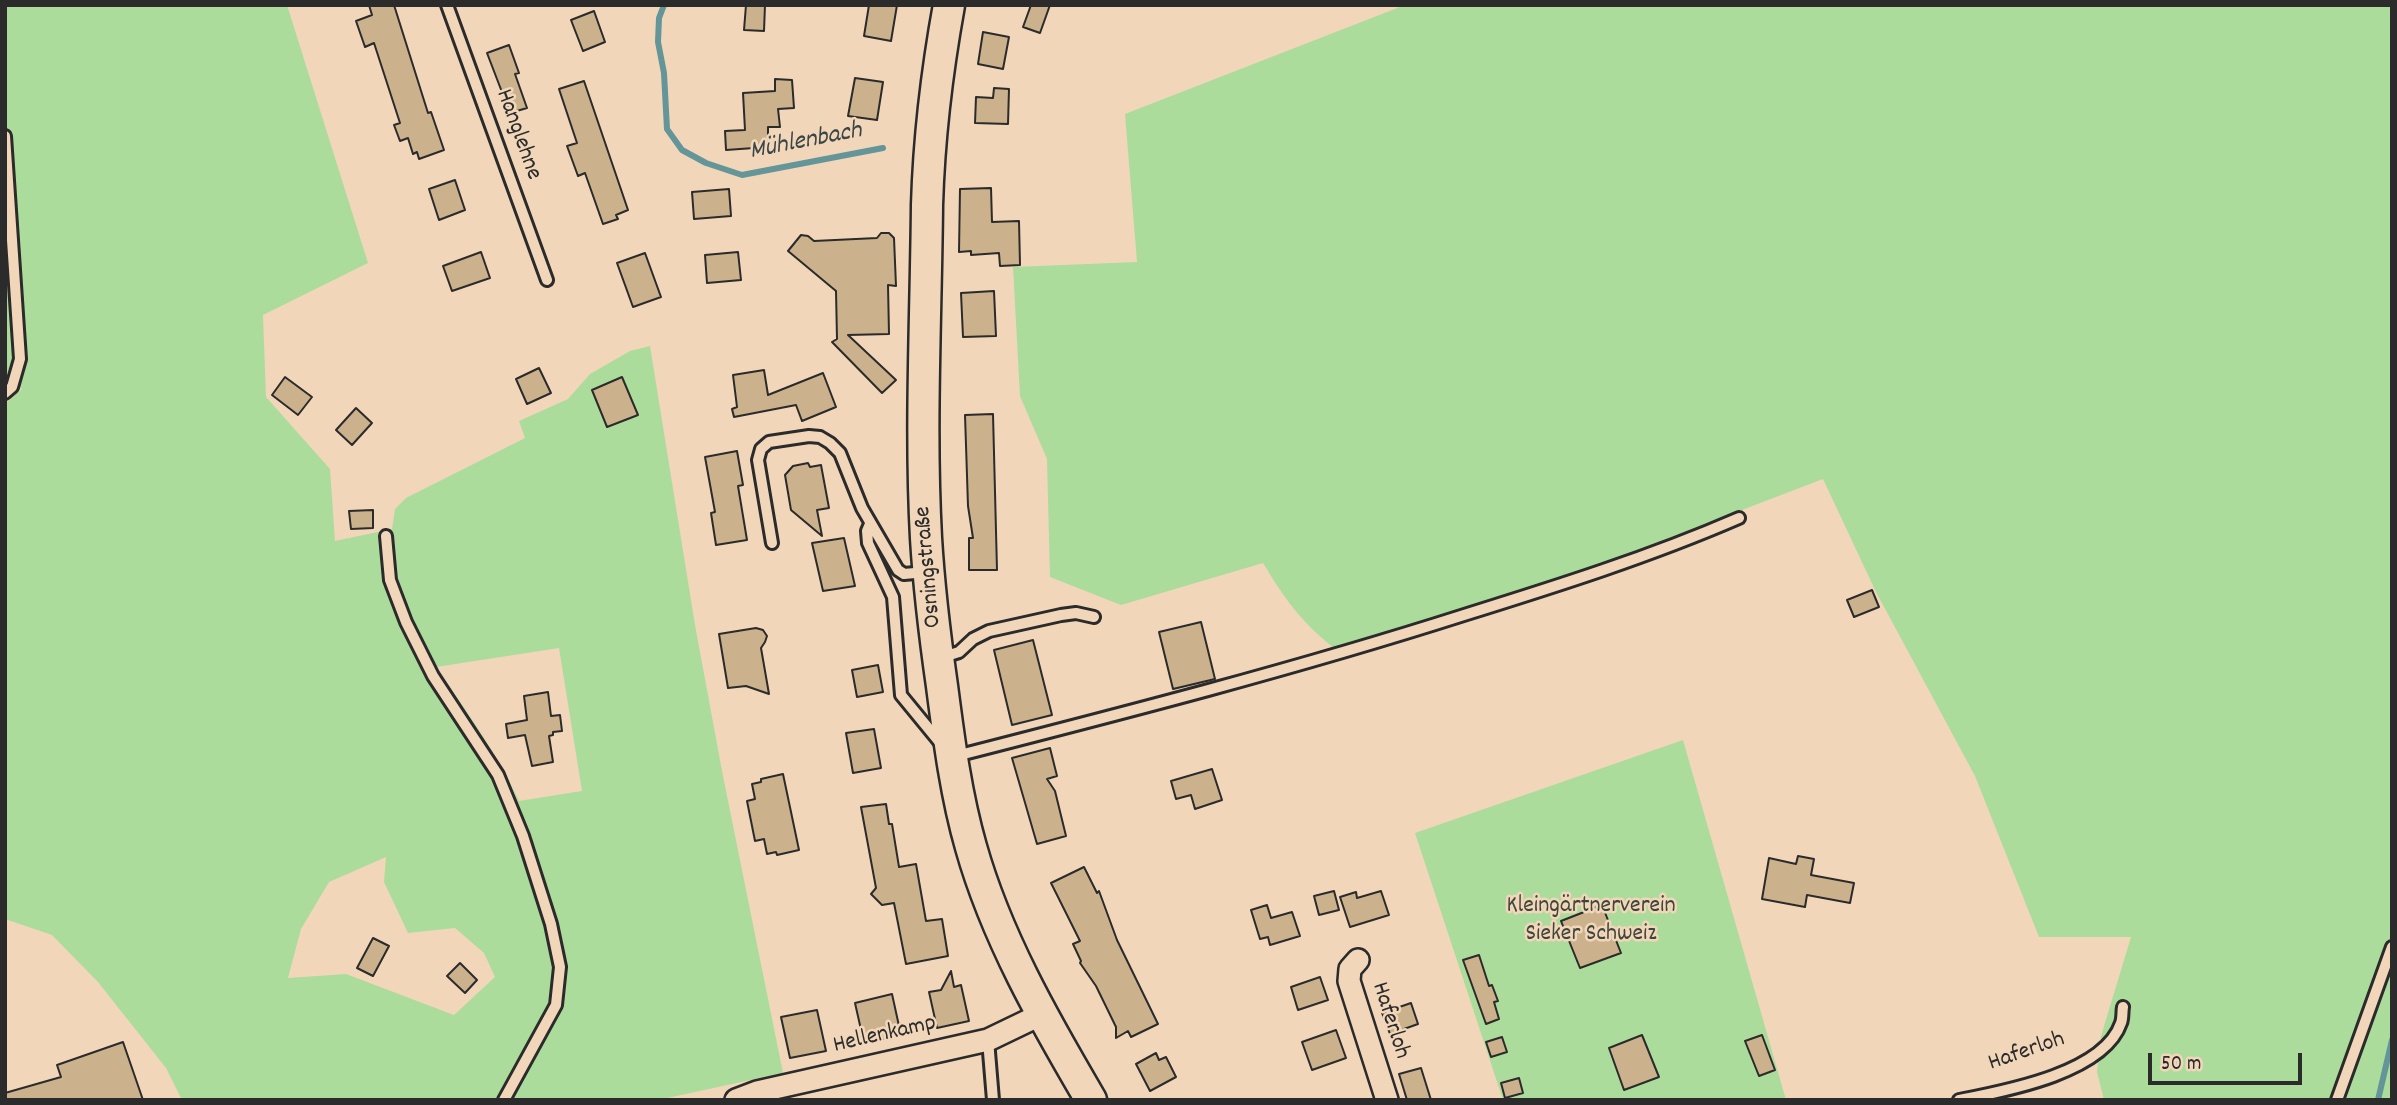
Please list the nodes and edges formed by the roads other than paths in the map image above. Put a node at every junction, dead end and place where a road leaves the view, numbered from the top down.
1 (447, 5) edge
2 (949, 5) edge
3 (5, 136) edge
4 (547, 280) dead end
5 (5, 393) edge
6 (1739, 518) dead end
7 (870, 524) junction
8 (386, 536) dead end
9 (772, 543) dead end
10 (928, 572) junction
11 (1094, 617) dead end
12 (938, 658) junction
13 (952, 757) junction
14 (2392, 947) edge
15 (1358, 960) dead end
16 (2123, 1007) dead end
17 (1042, 1014) junction
18 (988, 1040) junction
19 (505, 1100) edge
20 (736, 1100) edge
21 (993, 1100) edge
22 (1091, 1100) edge
23 (1387, 1100) edge
24 (1959, 1100) edge
25 (2337, 1100) edge

1 - 4 lane, Hanglehne
2 - 10 main road, Osningstraße
3 - 5 lane
6 - 13 lane
7 - 9 lane
7 - 10 lane
7 - 13 lane
8 - 19 lane
10 - 12 main road, Osningstraße
11 - 12 lane
12 - 13 main road, Osningstraße
13 - 17 main road, Osningstraße
14 - 25 lane
15 - 23 street, Haferloh
16 - 24 lane, Haferloh
17 - 18 street, Hellenkamp
17 - 22 main road, Osningstraße
18 - 20 street, Hellenkamp
18 - 21 lane

